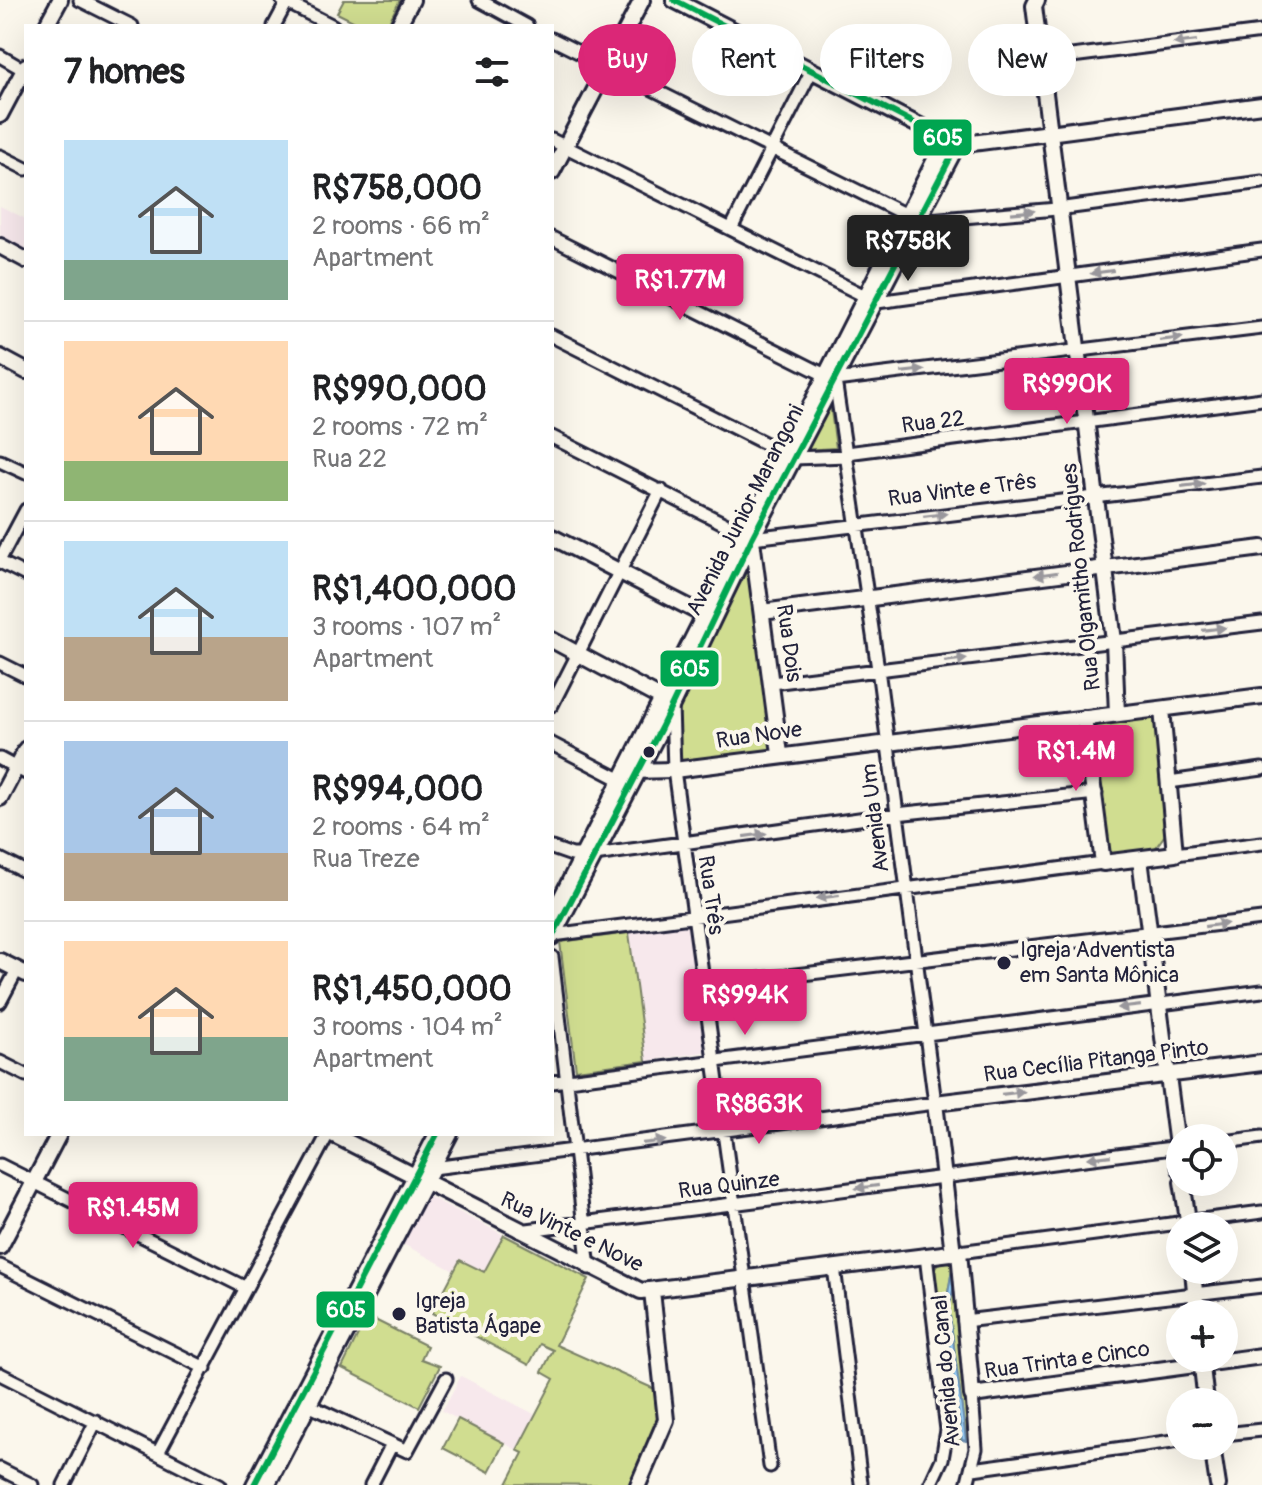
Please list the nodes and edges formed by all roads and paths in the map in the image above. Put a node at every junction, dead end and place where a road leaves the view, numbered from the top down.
1 (60, 0) edge
2 (80, 0) edge
3 (412, 0) edge
4 (479, 0) edge
5 (642, 0) edge
6 (674, 0) edge
7 (285, 1) edge
8 (1036, 3) edge
9 (47, 24) edge
10 (128, 24) edge
11 (275, 24) edge
12 (329, 24) edge
13 (399, 24) edge
14 (523, 24) edge
15 (630, 24) edge
16 (1037, 24) edge
17 (1262, 32) edge
18 (554, 40) edge
19 (578, 53) edge
20 (1076, 55) edge
21 (0, 56) edge
22 (24, 68) edge
23 (24, 71) edge
24 (811, 72) junction
25 (589, 96) edge
26 (663, 96) edge
27 (1044, 96) edge
28 (1262, 105) edge
29 (0, 115) edge
30 (1049, 135) junction
31 (951, 141) junction
32 (559, 143) edge
33 (770, 150) junction
34 (0, 156) edge
35 (554, 164) edge
36 (24, 168) edge
37 (1262, 182) edge
38 (1057, 209) junction
39 (912, 218) junction
40 (731, 229) junction
41 (554, 239) edge
42 (0, 246) edge
43 (1262, 250) edge
44 (24, 259) edge
45 (1067, 277) junction
46 (871, 299) junction
47 (1262, 328) edge
48 (554, 337) edge
49 (1077, 351) junction
50 (0, 357) edge
51 (24, 370) edge
52 (830, 378) junction
53 (1262, 399) edge
54 (1085, 423) junction
55 (554, 438) edge
56 (847, 454) junction
57 (790, 456) junction
58 (0, 461) edge
59 (24, 472) edge
60 (1262, 477) edge
61 (661, 490) junction
62 (1095, 496) junction
63 (24, 514) edge
64 (857, 525) junction
65 (748, 536) junction
66 (554, 538) edge
67 (1262, 548) edge
68 (0, 560) edge
69 (1103, 566) junction
70 (620, 571) junction
71 (24, 574) edge
72 (868, 598) junction
73 (762, 612) junction
74 (709, 617) junction
75 (1262, 623) edge
76 (554, 641) edge
77 (1114, 641) junction
78 (578, 654) junction
79 (0, 663) edge
80 (878, 669) junction
81 (24, 675) edge
82 (772, 683) junction
83 (1262, 696) edge
84 (554, 701) edge
85 (667, 702) junction
86 (1162, 709) junction
87 (1117, 714) junction
88 (1084, 718) junction
89 (888, 741) junction
90 (554, 745) edge
91 (780, 754) junction
92 (0, 759) edge
93 (1262, 769) edge
94 (21, 770) edge
95 (674, 770) junction
96 (629, 777) junction
97 (1169, 782) junction
98 (1096, 793) junction
99 (0, 798) edge
100 (896, 814) junction
101 (1262, 843) edge
102 (684, 845) junction
103 (554, 848) edge
104 (1175, 854) junction
105 (588, 856) junction
106 (0, 859) edge
107 (1140, 859) junction
108 (1103, 863) junction
109 (24, 871) edge
110 (905, 887) junction
111 (554, 913) edge
112 (694, 915) junction
113 (1262, 919) edge
114 (554, 934) edge
115 (1150, 934) junction
116 (554, 936) edge
117 (916, 960) junction
118 (0, 961) edge
119 (22, 972) edge
120 (554, 984) edge
121 (703, 986) junction
122 (1262, 991) edge
123 (0, 1002) edge
124 (1160, 1004) junction
125 (556, 1012) edge
126 (926, 1031) junction
127 (713, 1059) junction
128 (0, 1062) edge
129 (1262, 1063) edge
130 (1167, 1073) junction
131 (24, 1074) edge
132 (568, 1079) junction
133 (554, 1082) edge
134 (935, 1103) junction
135 (1175, 1124) edge
136 (725, 1133) junction
137 (58, 1136) edge
138 (329, 1136) edge
139 (334, 1136) edge
140 (436, 1136) edge
141 (449, 1136) edge
142 (1262, 1137) edge
143 (1238, 1140) edge
144 (1166, 1148) edge
145 (577, 1152) junction
146 (0, 1165) edge
147 (433, 1168) junction
148 (945, 1176) junction
149 (418, 1179) junction
150 (35, 1182) junction
151 (733, 1205) junction
152 (1262, 1212) edge
153 (1238, 1216) edge
154 (585, 1224) junction
155 (1166, 1227) edge
156 (519, 1231) junction
157 (0, 1247) edge
158 (956, 1252) junction
159 (926, 1256) junction
160 (0, 1266) edge
161 (834, 1267) junction
162 (589, 1268) junction
163 (743, 1280) junction
164 (1194, 1284) edge
165 (1262, 1286) edge
166 (246, 1288) junction
167 (652, 1291) junction
168 (1195, 1293) junction
169 (1196, 1300) edge
170 (964, 1321) junction
171 (1262, 1356) edge
172 (1238, 1358) edge
173 (1166, 1366) edge
174 (205, 1368) junction
175 (0, 1374) edge
176 (446, 1379) dead end
177 (972, 1395) junction
178 (303, 1402) junction
179 (96, 1421) junction
180 (1262, 1430) edge
181 (1238, 1433) edge
182 (285, 1438) junction
183 (1166, 1442) edge
184 (391, 1446) junction
185 (158, 1453) junction
186 (1214, 1460) edge
187 (770, 1466) dead end
188 (0, 1469) edge
189 (973, 1469) junction
190 (861, 1483) edge
191 (32, 1485) edge
192 (64, 1485) edge
193 (220, 1485) edge
194 (254, 1485) edge
195 (267, 1485) edge
196 (371, 1485) edge
197 (638, 1485) edge
198 (930, 1485) edge
199 (967, 1485) edge
200 (1218, 1485) edge

1 - 9 street
2 - 10 street
3 - 13 street
4 - 14 street
5 - 15 street
6 - 24 street
7 - 11 street
7 - 12 street
8 - 16 street, Rua Olgamitho Rodrigues
17 -> 20 street
18 - 19 street
21 - 22 street
23 - 29 street
24 - 31 street
24 - 33 street
25 - 32 street
26 - 33 street
27 - 30 street, Rua Olgamitho Rodrigues
28 - 30 street
30 - 31 street
30 - 38 street, Rua Olgamitho Rodrigues
31 - 39 street, Avenida Junior Marangoni
32 - 35 street
32 - 40 street
33 - 39 street
33 - 40 street
34 - 36 street
37 - 38 street
39 -> 38 street
38 - 45 street, Rua Olgamitho Rodrigues
39 - 46 street, Avenida Junior Marangoni
40 - 46 street
41 - 52 street
42 - 44 street
43 -> 45 street
45 - 46 street
45 - 49 street, Rua Olgamitho Rodrigues
46 - 52 street, Avenida Junior Marangoni
49 -> 47 street
48 - 57 street
52 -> 49 street
49 - 54 street, Rua Olgamitho Rodrigues
50 - 51 street
52 - 56 street, Avenida Um
52 - 57 street, Avenida Junior Marangoni
53 - 54 street, Rua 22
54 - 56 street, Rua 22
54 - 62 street, Rua Olgamitho Rodrigues
55 - 61 street
56 - 57 street, Rua 22
56 - 64 street, Avenida Um
57 - 65 street, Avenida Junior Marangoni
58 - 59 street
62 -> 60 street, Rua Vinte e Três
61 - 65 street
61 - 70 street
64 -> 62 street, Rua Vinte e Três
62 - 69 street, Rua Olgamitho Rodrigues
63 - 68 street
64 - 65 street, Rua Vinte e Três
64 - 72 street, Avenida Um
65 - 73 street, Rua Dois
65 - 74 street, Avenida Junior Marangoni
66 - 70 street
67 - 69 street
68 - 71 street
69 -> 72 street
69 - 77 street, Rua Olgamitho Rodrigues
70 - 74 street
70 - 78 street
72 - 73 street
72 - 80 street, Avenida Um
73 - 82 street, Rua Dois
74 - 85 street, Avenida Junior Marangoni
77 -> 75 street
76 - 78 street
80 -> 77 street
77 - 87 street, Rua Olgamitho Rodrigues
78 - 84 street
78 - 85 street
79 - 81 street
80 - 82 street
80 - 89 street, Avenida Um
82 - 91 street, Rua Dois
83 - 86 street, Rua Nove
85 - 95 street, Rua Três
85 - 96 street, Avenida Junior Marangoni
86 - 87 street, Rua Nove
86 - 97 street
87 - 88 street, Rua Nove
88 - 89 street, Rua Nove
88 - 98 street
89 - 91 street, Rua Nove
89 - 100 street, Avenida Um
90 - 96 street
91 - 95 street, Rua Nove
92 - 94 street
93 - 97 street
94 - 99 street
95 - 96 street, Rua Nove
95 - 102 street, Rua Três
96 - 105 street, Avenida Junior Marangoni
97 - 104 street
98 - 100 street
98 - 108 street
102 -> 100 street
100 - 110 street, Avenida Um
101 - 104 street
102 - 105 street
102 - 112 street, Rua Três
103 - 105 street
104 - 107 street
105 - 111 street, Avenida Junior Marangoni
105 - 114 street, Avenida Junior Marangoni
106 - 109 street
107 - 108 street
107 - 115 street
108 - 110 street
110 -> 112 street
110 - 117 street, Avenida Um
112 - 116 street
112 - 121 street, Rua Três
115 -> 113 street
115 - 117 street
115 - 124 street
117 - 121 street
117 - 126 street, Avenida Um
118 - 119 street
119 - 123 street
120 - 125 street
121 - 127 street, Rua Três
122 - 124 street
124 -> 126 street
124 - 130 street
125 - 132 street
126 - 127 street
126 - 134 street, Avenida Um
127 - 132 street
127 - 136 street, Rua Três
128 - 131 street
129 - 130 street, Rua Cecília Pitanga Pinto
134 -> 130 street, Rua Cecília Pitanga Pinto
130 - 135 street
132 - 133 street
132 - 145 street
134 - 136 street
134 - 148 street, Avenida Um
145 -> 136 street
136 - 151 street, Rua Três
137 - 150 street
138 - 166 street
139 - 149 street, Rua Vinte e Nove
140 - 149 street
141 - 147 street
142 - 143 street
144 -> 148 street, Rua Quinze
145 - 147 street
145 - 154 street
146 - 150 street
147 - 149 street
148 -> 151 street, Rua Quinze
148 - 158 street, Avenida Um
149 - 156 street, Rua Vinte e Nove
149 - 178 street
150 - 157 street
150 - 166 street
151 - 154 street, Rua Quinze
151 - 163 street, Rua Três
152 - 153 street
154 - 156 street, Rua Quinze
154 - 162 street
155 - 158 street
156 - 162 street, Rua Vinte e Nove
158 - 159 street, Rua Vinte e Nove
158 - 170 street, Avenida do Canal
159 - 161 street, Rua Vinte e Nove
159 - 198 street, Avenida do Canal
160 - 174 street
161 - 163 street, Rua Vinte e Nove
161 - 190 street
162 - 167 street, Rua Vinte e Nove
163 - 167 street, Rua Vinte e Nove
163 - 187 street, Rua Três
164 - 168 street
165 - 168 street
166 - 174 street
167 - 197 street
168 - 169 street
168 - 170 street
170 - 177 street, Avenida do Canal
171 - 172 street, Rua Trinta e Cinco
173 - 177 street, Rua Trinta e Cinco
174 - 185 street
175 - 179 street
176 - 184 street
177 - 189 street, Avenida do Canal
178 - 182 street
178 - 184 street
179 - 185 street
179 - 192 street
180 - 181 street
182 - 194 street
182 - 195 street
183 - 189 street
184 - 196 street
185 - 193 street
186 - 200 street
188 - 191 street
189 - 199 street, Avenida do Canal

